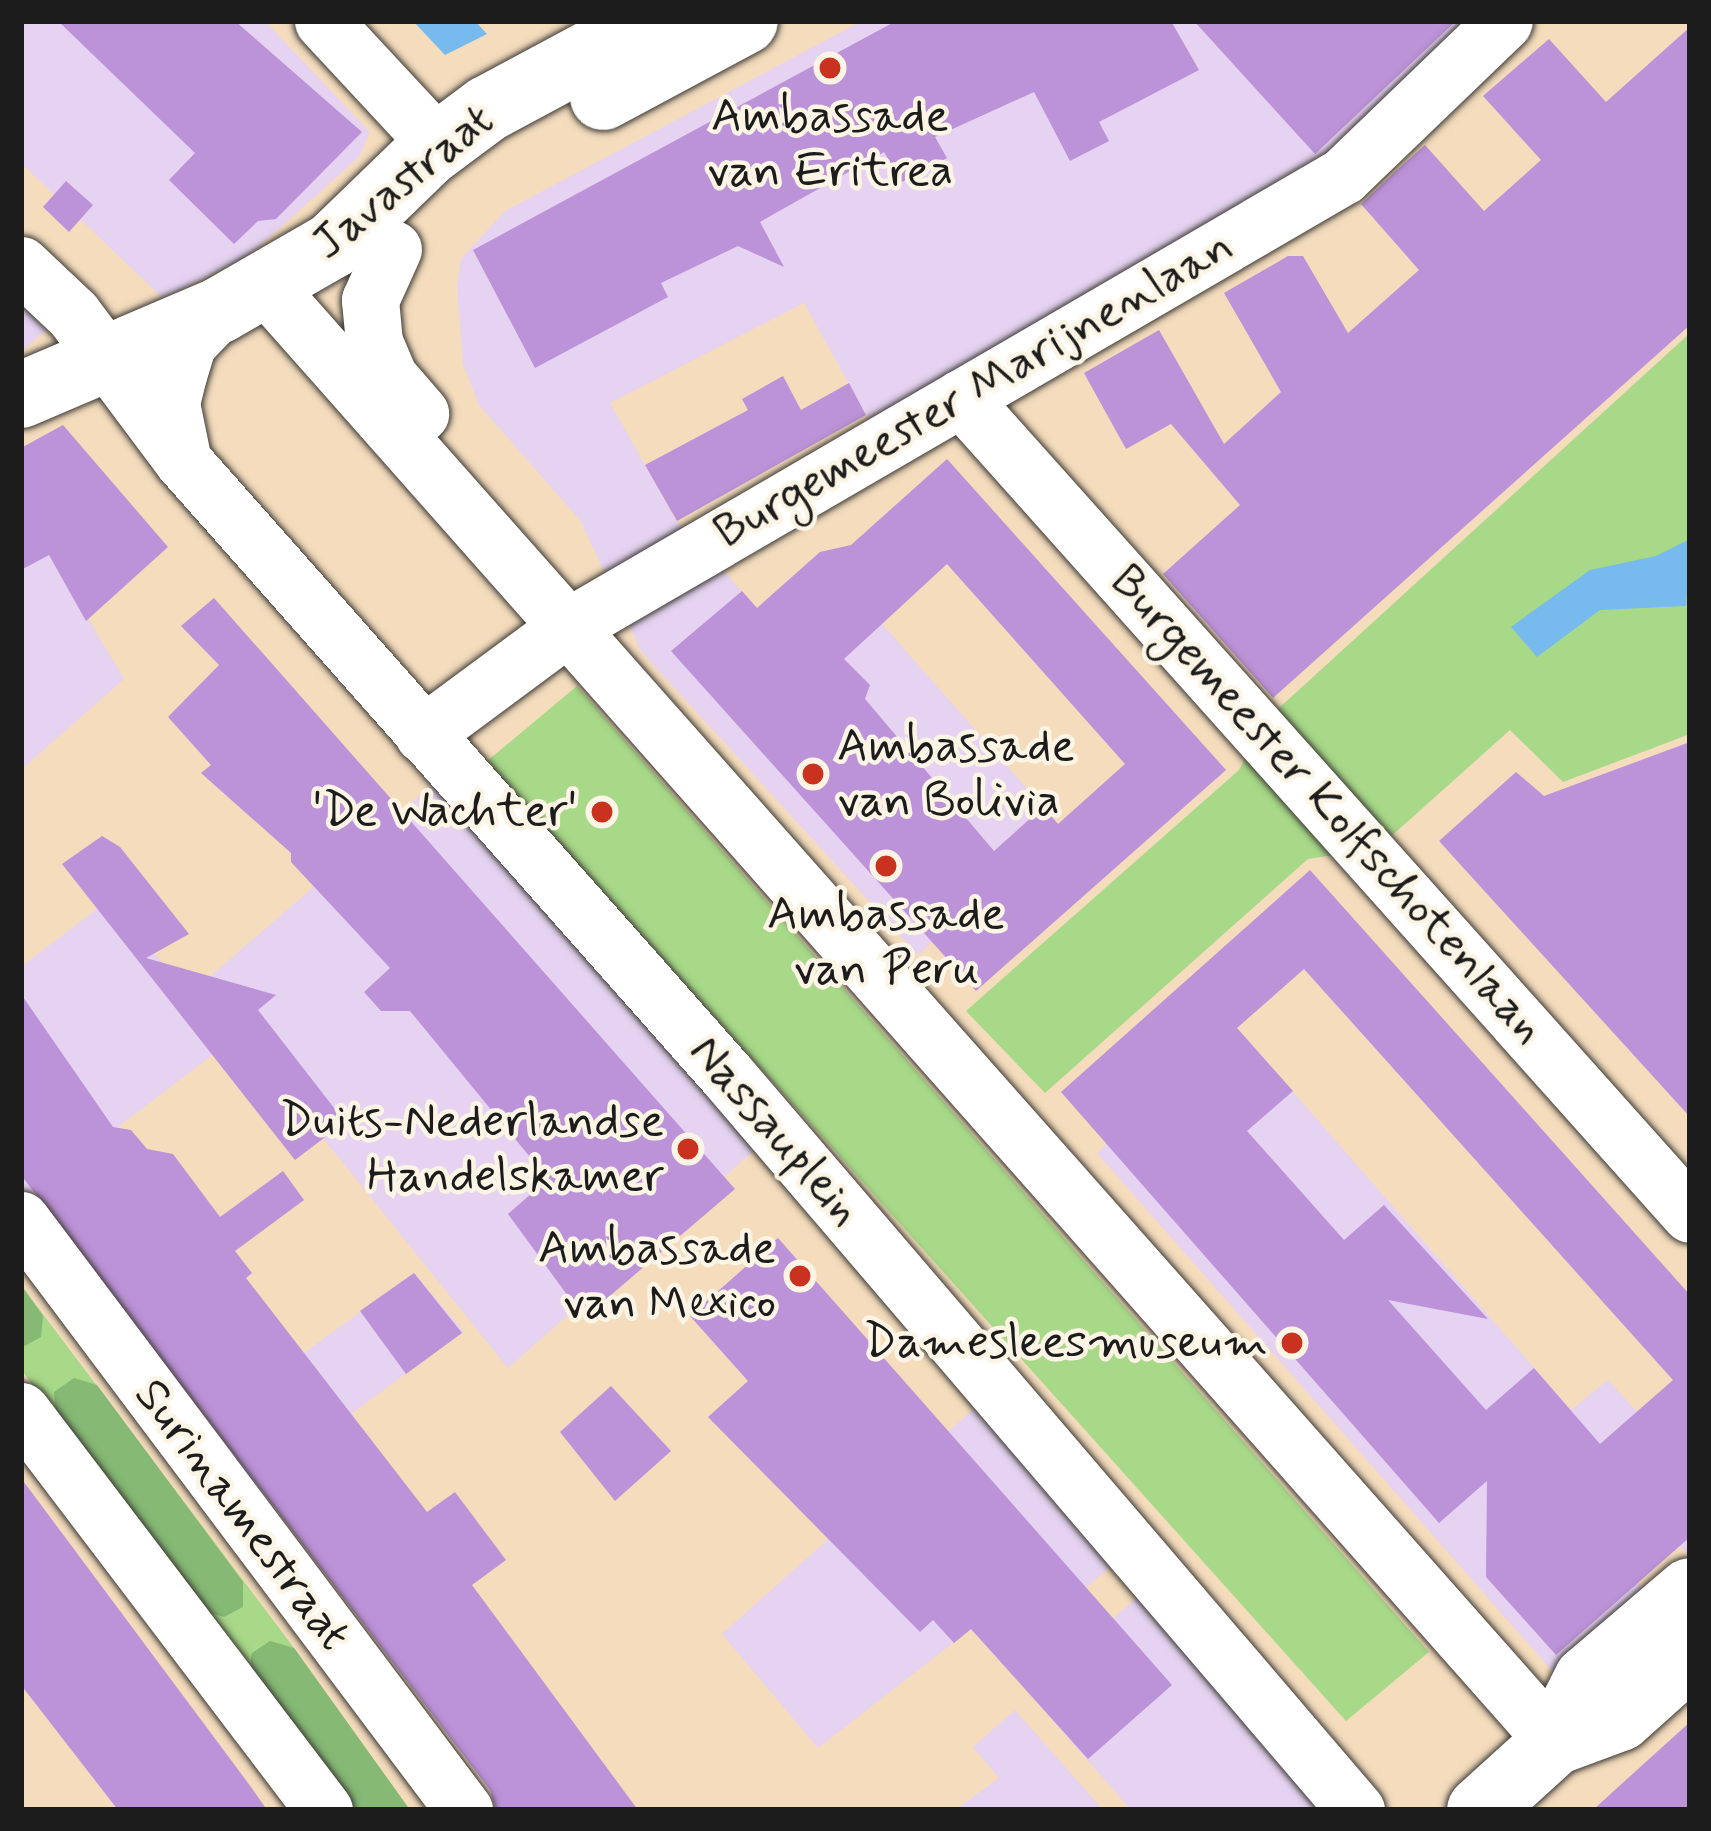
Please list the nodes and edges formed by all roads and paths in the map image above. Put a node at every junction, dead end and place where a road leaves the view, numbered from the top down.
1 (323, 21) edge
2 (651, 21) edge
3 (745, 21) edge
4 (1504, 21) edge
5 (439, 146) junction
6 (393, 249) joint
7 (21, 265) edge
8 (243, 297) junction
9 (106, 352) junction
10 (21, 395) edge
11 (961, 398) junction
12 (183, 461) junction
13 (566, 628) junction
14 (423, 734) junction
15 (1690, 1214) edge
16 (21, 1220) edge
17 (21, 1411) edge
18 (1690, 1591) edge
19 (1690, 1655) edge
20 (1555, 1742) junction
21 (324, 1810) edge
22 (464, 1810) edge
23 (1356, 1810) edge
24 (1480, 1810) edge

1 - 5 street
2 - 5 street, Javastraat
3 - 6 street, Javastraat
4 - 11 street, Burgemeester Marijnenlaan
5 - 8 street, Javastraat
6 - 13 street
7 - 9 street, Nassauplein
8 - 9 street, Javastraat
8 - 12 street, Nassauplein
8 - 13 street
9 - 10 street, Javastraat
9 - 12 street, Nassauplein
11 - 13 street, Burgemeester Marijnenlaan
11 - 15 street, Burgemeester Kolfschotenlaan
12 - 14 street, Nassauplein
13 - 14 street, Burgemeester Marijnenlaan
13 - 20 street
14 - 23 street, Nassauplein
16 - 22 street, Surinamestraat
17 - 21 street
18 - 20 street
19 - 20 street
20 - 24 street

